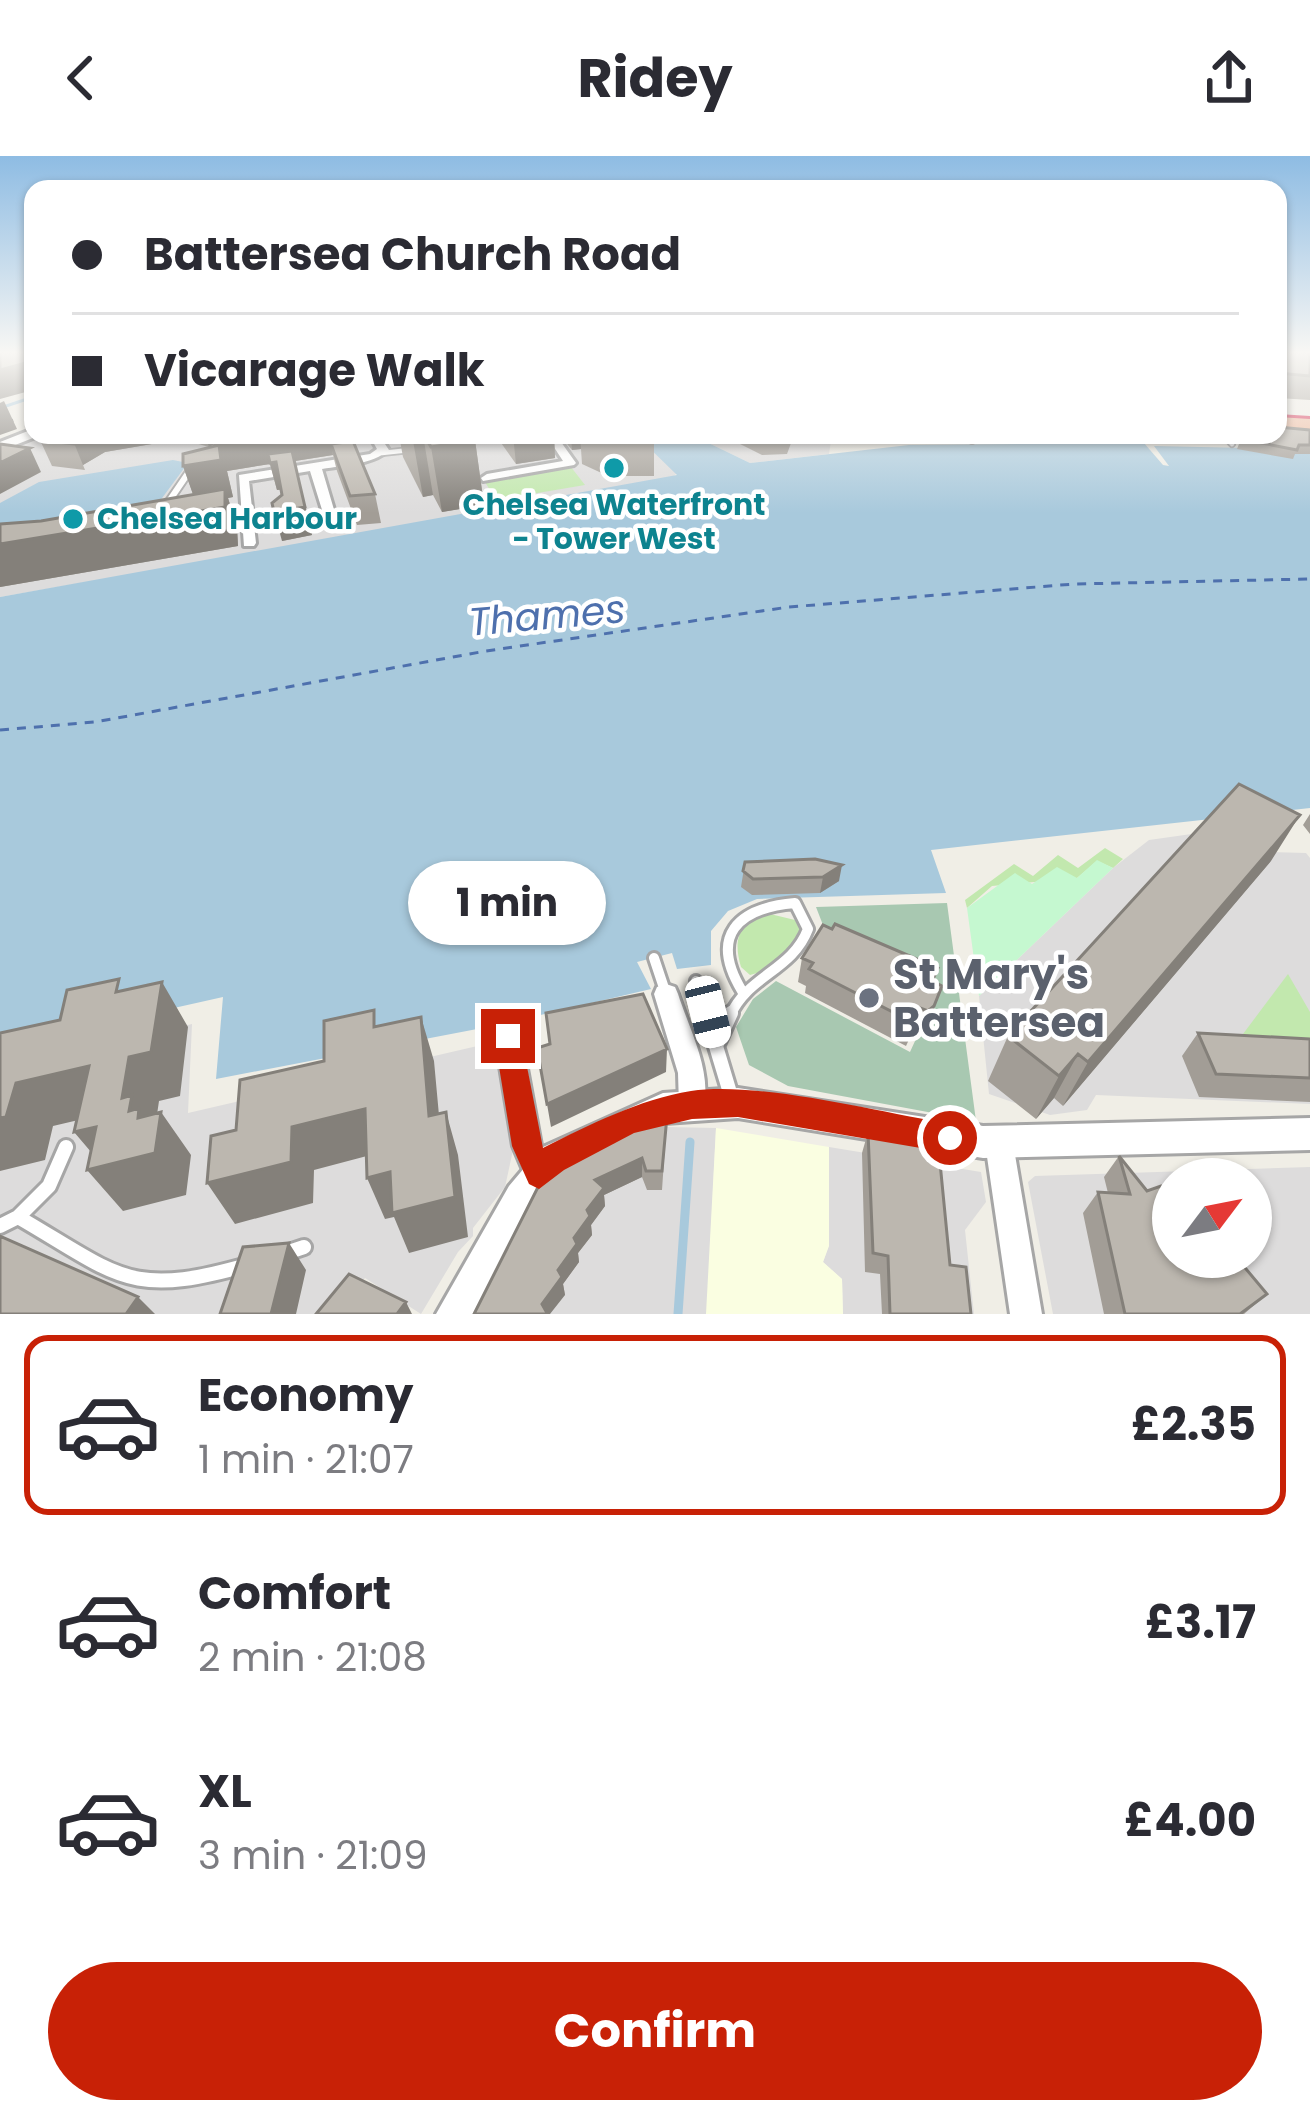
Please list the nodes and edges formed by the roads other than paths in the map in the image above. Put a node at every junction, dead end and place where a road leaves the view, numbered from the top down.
1 (378, 444) edge
2 (558, 444) edge
3 (422, 448) dead end
4 (382, 453) junction
5 (588, 455) dead end
6 (199, 456) edge
7 (570, 458) junction
8 (315, 466) junction
9 (487, 478) dead end
10 (199, 482) edge
11 (182, 485) junction
12 (329, 513) dead end
13 (157, 520) edge
14 (282, 523) edge
15 (248, 536) joint
16 (654, 958) dead end
17 (696, 981) dead end
18 (742, 991) junction
19 (666, 994) joint
20 (508, 1036) dead end
21 (716, 1046) junction
22 (734, 1103) junction
23 (692, 1105) junction
24 (1310, 1134) edge
25 (999, 1143) junction
26 (66, 1147) dead end
27 (539, 1174) junction
28 (18, 1217) junction
29 (0, 1226) edge
30 (304, 1247) dead end
31 (454, 1314) edge
32 (1026, 1314) edge

1 - 4 street
2 - 7 street
3 - 4 lane
4 - 8 street
5 - 7 street
6 - 11 lane
7 - 9 street
8 - 12 street
8 - 15 street
10 - 11 lane
11 - 13 lane
14 - 15 lane
16 - 19 lane
17 - 21 lane
18 - 18 lane
18 - 21 lane
19 - 23 street
20 - 27 street
21 - 22 lane
22 - 23 street
22 - 25 street
23 - 27 street
24 - 25 street
25 - 32 street
26 - 28 lane
27 - 31 street
28 - 29 lane
28 - 30 lane

